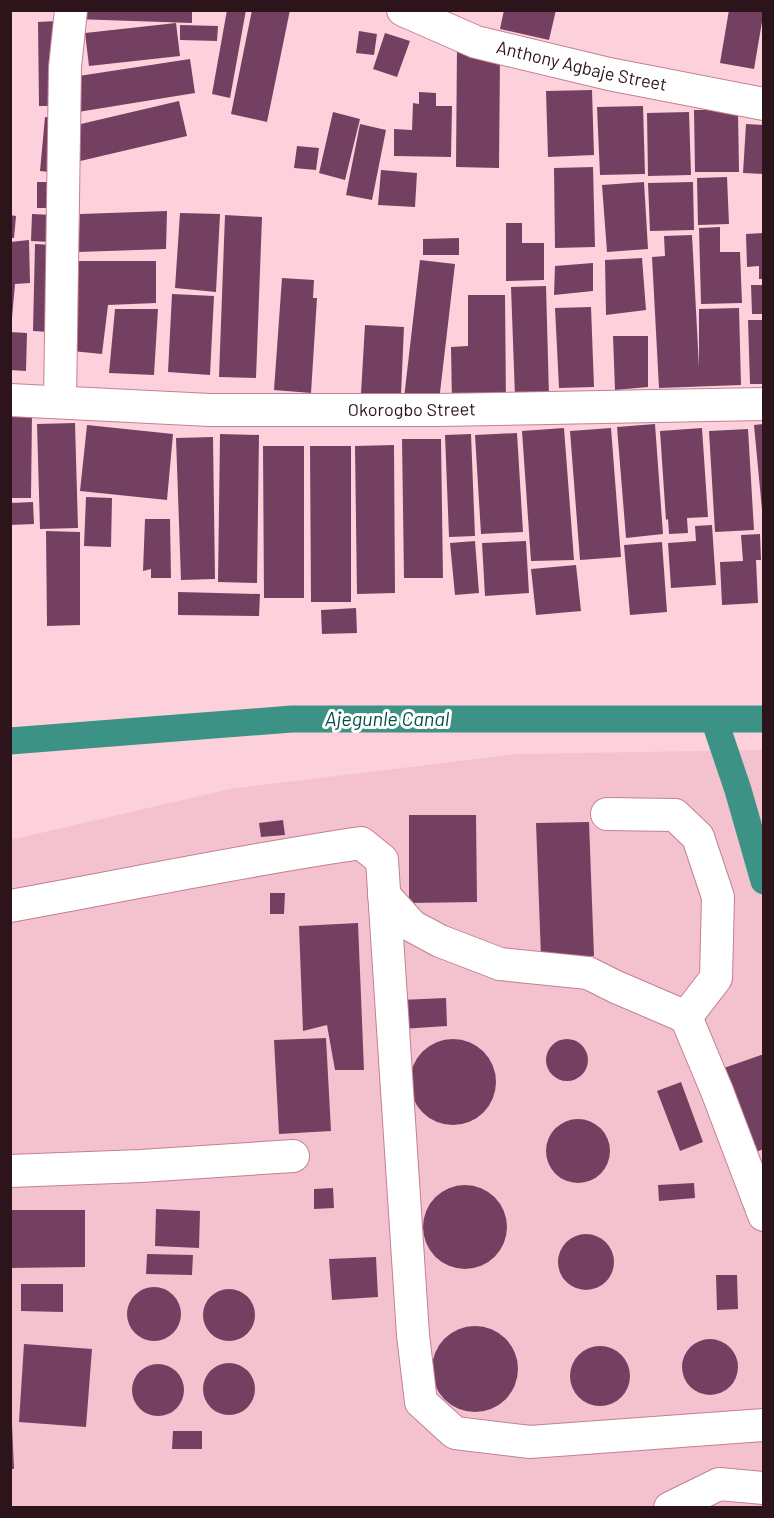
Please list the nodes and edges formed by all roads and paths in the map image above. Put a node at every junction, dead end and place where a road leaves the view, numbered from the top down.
1 (71, 10) edge
2 (403, 10) edge
3 (764, 104) edge
4 (10, 400) edge
5 (60, 402) junction
6 (764, 404) edge
7 (607, 814) dead end
8 (384, 895) junction
9 (10, 906) edge
10 (686, 1017) junction
11 (293, 1156) dead end
12 (10, 1171) edge
13 (764, 1215) edge
14 (764, 1425) edge
15 (764, 1488) edge
16 (670, 1508) edge

1 - 5 street
2 - 3 street, Anthony Agbaje Street
4 - 5 street, Okorogbo Street
5 - 6 street, Okorogbo Street
7 - 10 street
8 - 9 street
8 - 10 street
8 - 14 street
10 - 13 street
11 - 12 street
15 - 16 street

